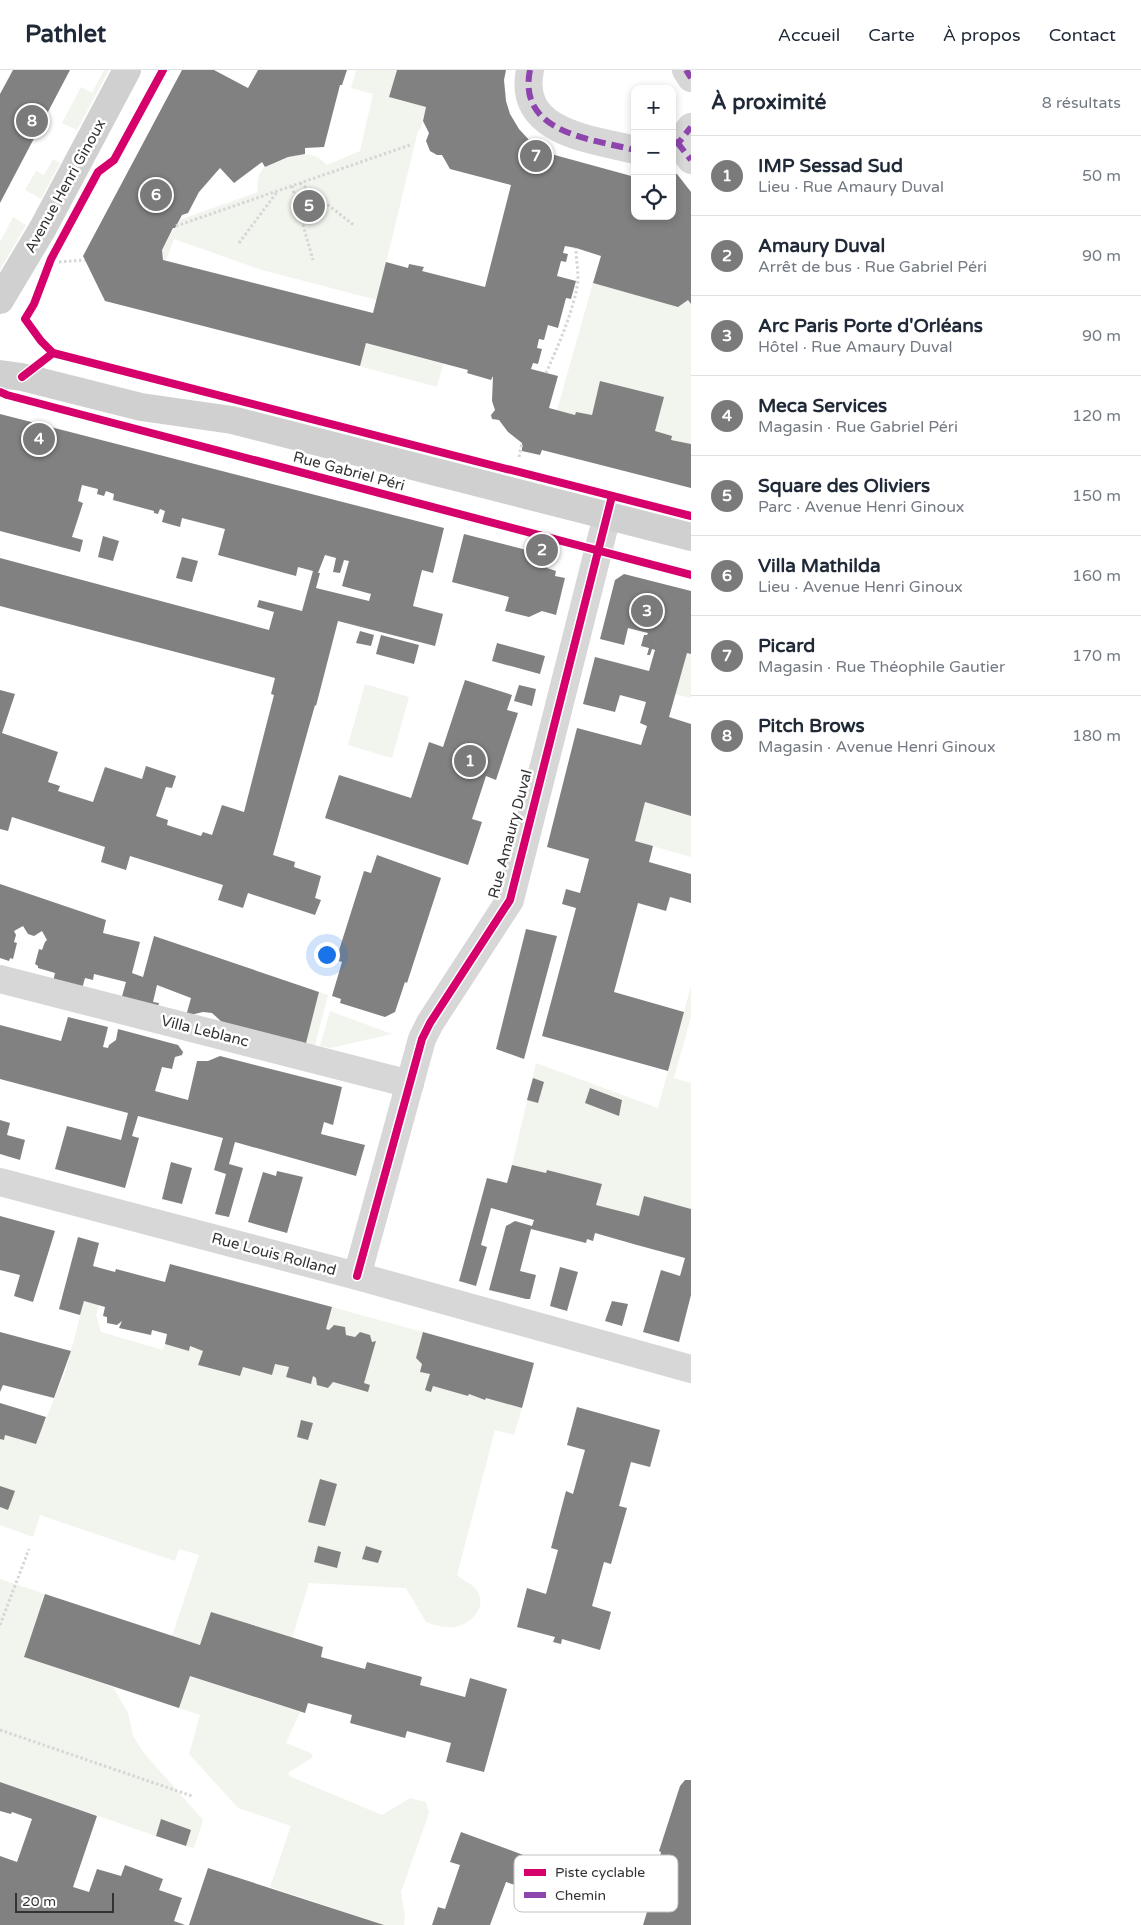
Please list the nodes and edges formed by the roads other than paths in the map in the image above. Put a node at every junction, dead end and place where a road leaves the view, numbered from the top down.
1 (127, 70) edge
2 (530, 70) edge
3 (686, 70) edge
4 (691, 78) edge
5 (631, 149) edge
6 (0, 300) edge
7 (0, 374) edge
8 (607, 516) junction
9 (691, 537) edge
10 (0, 979) edge
11 (410, 1084) junction
12 (0, 1182) edge
13 (357, 1276) junction
14 (691, 1369) edge

1 - 6 main road, Avenue Henri Ginoux
2 - 5 street
3 - 4 street
7 - 8 main road, Rue Gabriel Péri
8 - 9 main road, Rue Gabriel Péri
8 - 11 street, Rue Amaury Duval
10 - 11 street, Villa Leblanc
11 - 13 street, Rue Amaury Duval
12 - 13 street, Rue Louis Rolland
13 - 14 street, Rue Louis Rolland

